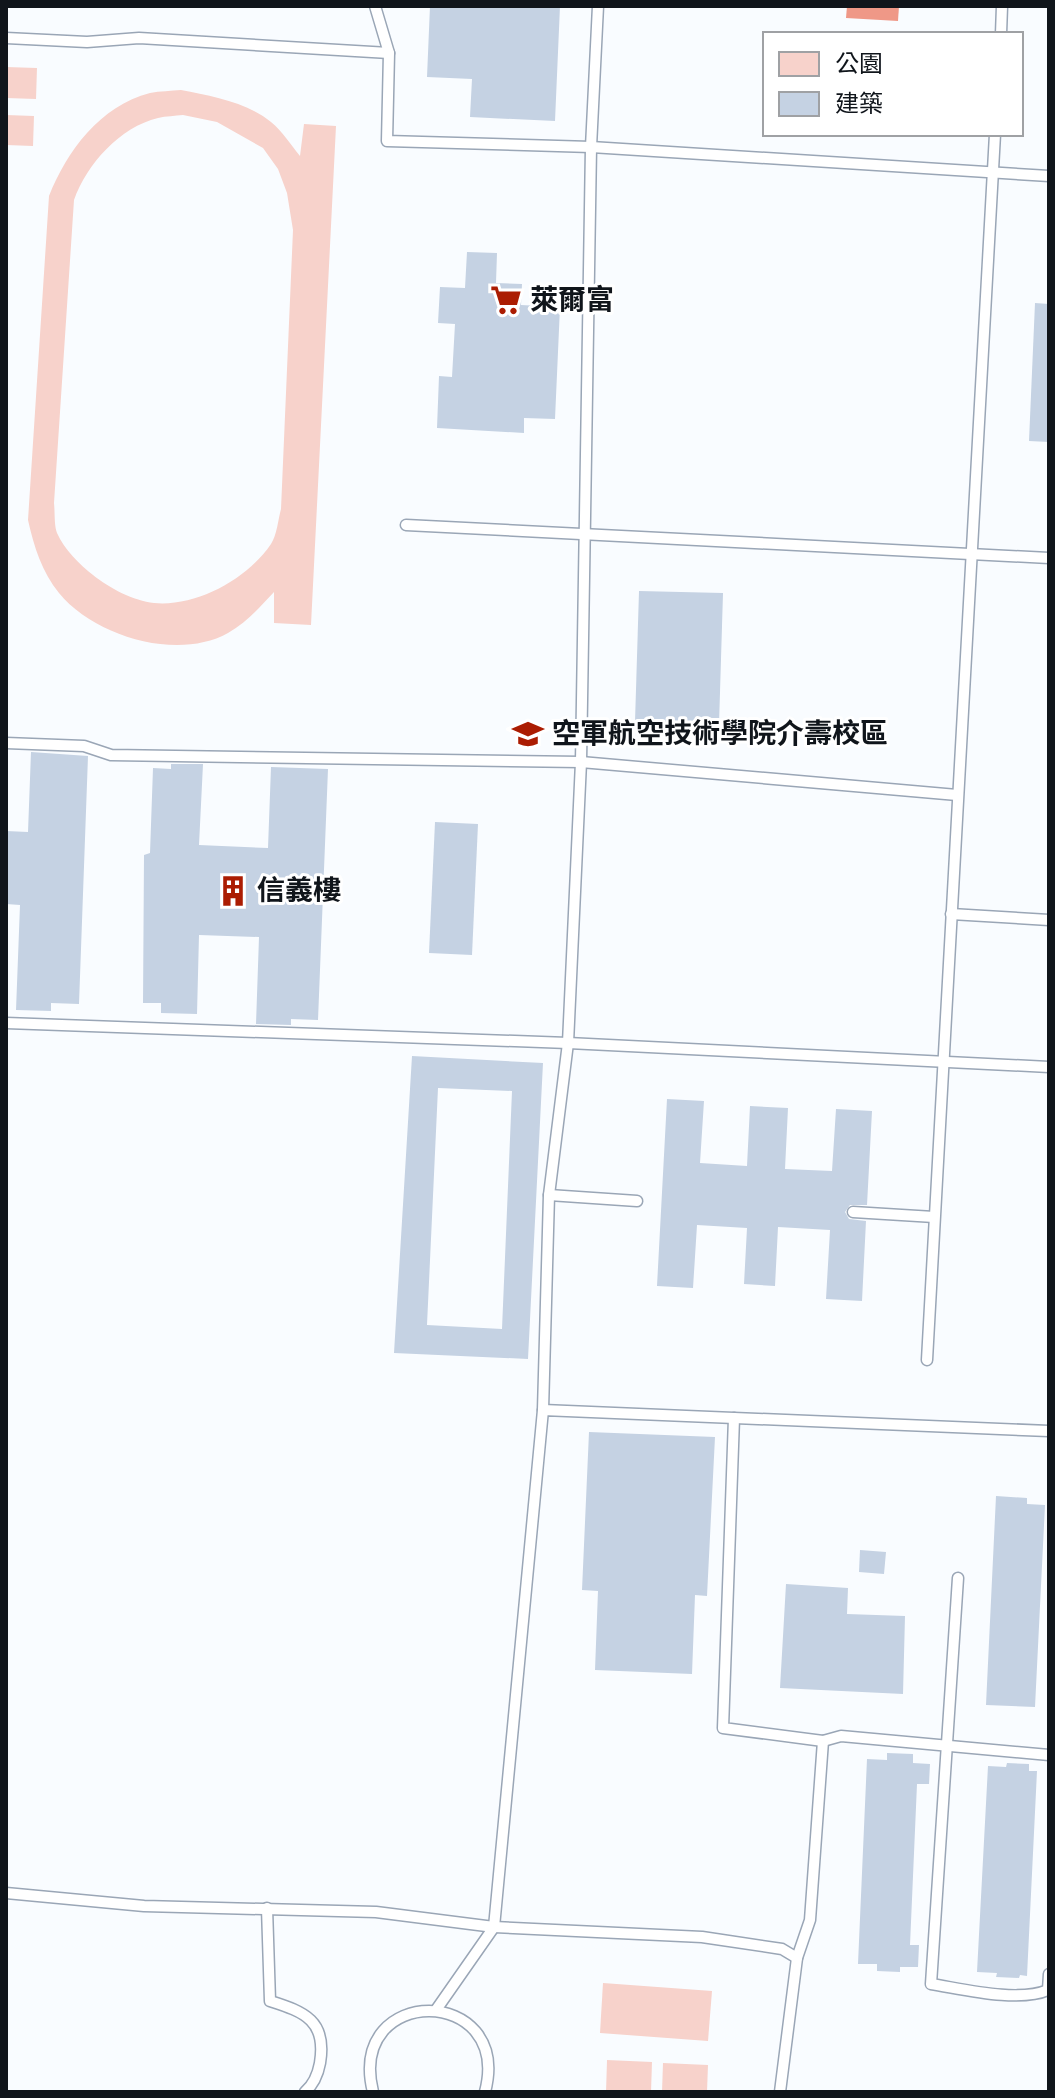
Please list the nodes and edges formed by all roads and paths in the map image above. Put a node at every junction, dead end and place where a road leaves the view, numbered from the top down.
1 (375, 6) edge
2 (598, 6) edge
3 (1002, 6) edge
4 (1001, 32) edge
5 (6, 38) edge
6 (389, 53) junction
7 (995, 136) edge
8 (591, 147) junction
9 (993, 173) junction
10 (1049, 176) edge
11 (406, 525) dead end
12 (585, 533) junction
13 (971, 554) junction
14 (1049, 558) edge
15 (6, 743) edge
16 (581, 762) junction
17 (957, 795) junction
18 (951, 914) junction
19 (1049, 920) edge
20 (6, 1023) edge
21 (568, 1043) junction
22 (943, 1062) junction
23 (1049, 1067) edge
24 (549, 1195) junction
25 (637, 1201) dead end
26 (853, 1212) dead end
27 (934, 1217) junction
28 (927, 1360) dead end
29 (543, 1410) junction
30 (734, 1418) junction
31 (1049, 1431) edge
32 (958, 1578) dead end
33 (823, 1741) junction
34 (945, 1745) junction
35 (1049, 1755) edge
36 (6, 1893) edge
37 (267, 1908) junction
38 (494, 1927) junction
39 (797, 1958) junction
40 (1049, 1974) edge
41 (436, 2010) junction
42 (305, 2092) edge
43 (373, 2092) edge
44 (485, 2092) edge
45 (780, 2092) edge

1 - 6 lane
2 - 8 lane
3 - 4 lane
5 - 6 lane
6 - 8 lane
7 - 9 lane
8 - 9 lane
8 - 12 lane
9 - 10 lane
9 - 13 lane
11 - 12 lane
12 - 13 lane
12 - 16 lane
13 - 14 lane
13 - 17 lane
15 - 16 lane
16 - 17 lane
16 - 21 lane
17 - 18 lane
18 - 19 lane
18 - 22 lane
20 - 21 lane
21 - 22 lane
21 - 24 lane
22 - 23 lane
22 - 27 lane
24 - 25 lane
24 - 29 lane
26 - 27 lane
27 - 28 lane
29 - 30 lane
29 - 38 lane
30 - 31 lane
30 - 33 lane
32 - 34 lane
33 - 34 lane
33 - 39 lane
34 - 35 lane
34 - 40 lane
36 - 37 lane
37 - 38 lane
37 - 42 lane
38 - 39 lane
38 - 41 lane
39 - 45 lane
41 - 43 lane
41 - 44 lane

